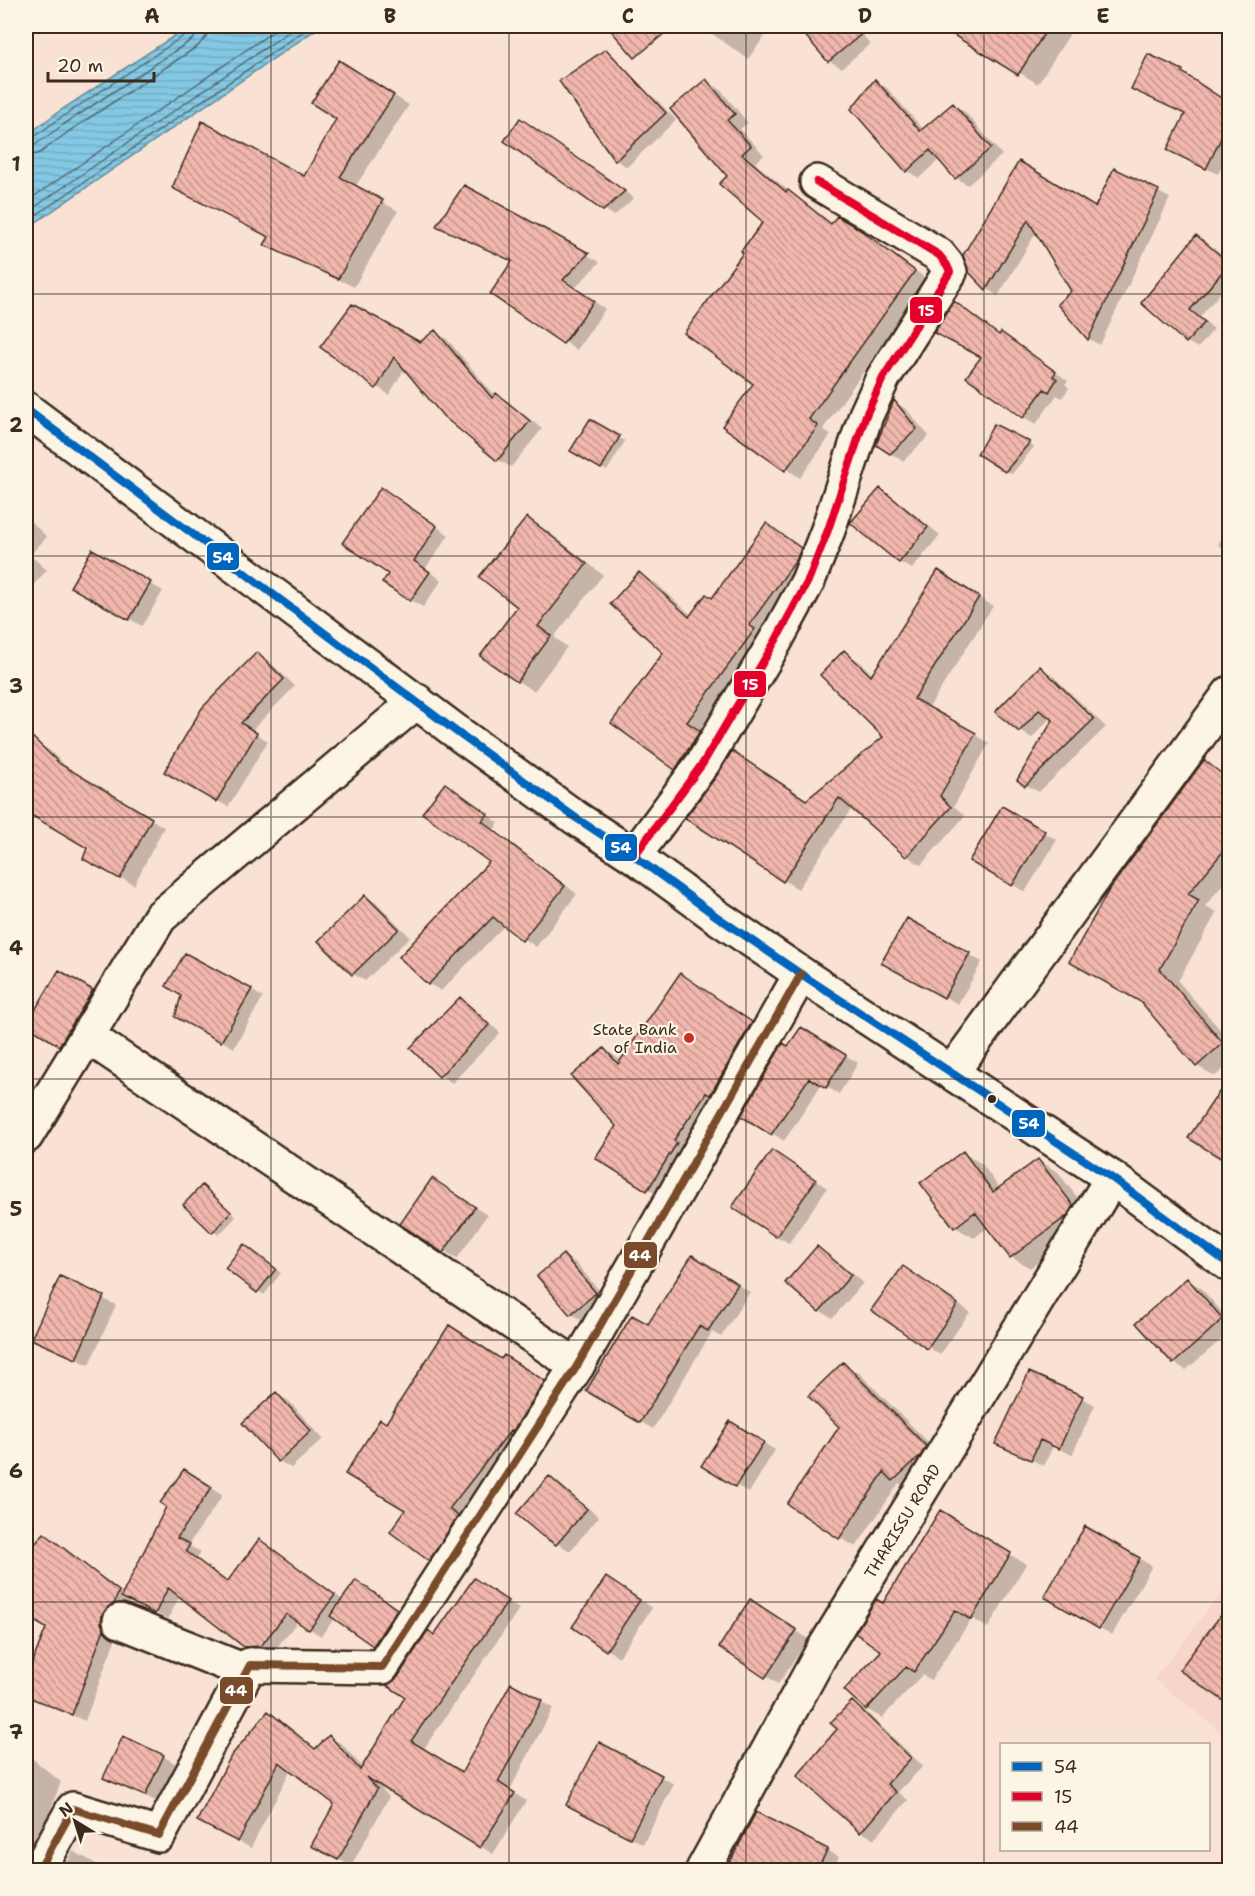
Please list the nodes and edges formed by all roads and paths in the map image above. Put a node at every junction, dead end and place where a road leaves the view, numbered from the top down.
1 (817, 182) dead end
2 (26, 409) edge
3 (1230, 693) edge
4 (417, 701) junction
5 (634, 856) junction
6 (801, 974) junction
7 (87, 1036) junction
8 (952, 1072) junction
9 (26, 1136) edge
10 (1112, 1178) junction
11 (1230, 1265) edge
12 (577, 1366) junction
13 (120, 1621) dead end
14 (250, 1665) junction
15 (39, 1870) edge
16 (703, 1870) edge

1 - 5 street
2 - 4 street
3 - 8 street
4 - 5 street
4 - 7 street
5 - 6 street
6 - 8 street
6 - 12 street
7 - 9 street
7 - 12 street
8 - 10 street
10 - 11 street
10 - 16 street, THARISSU ROAD
12 - 14 street
13 - 14 street
14 - 15 street

